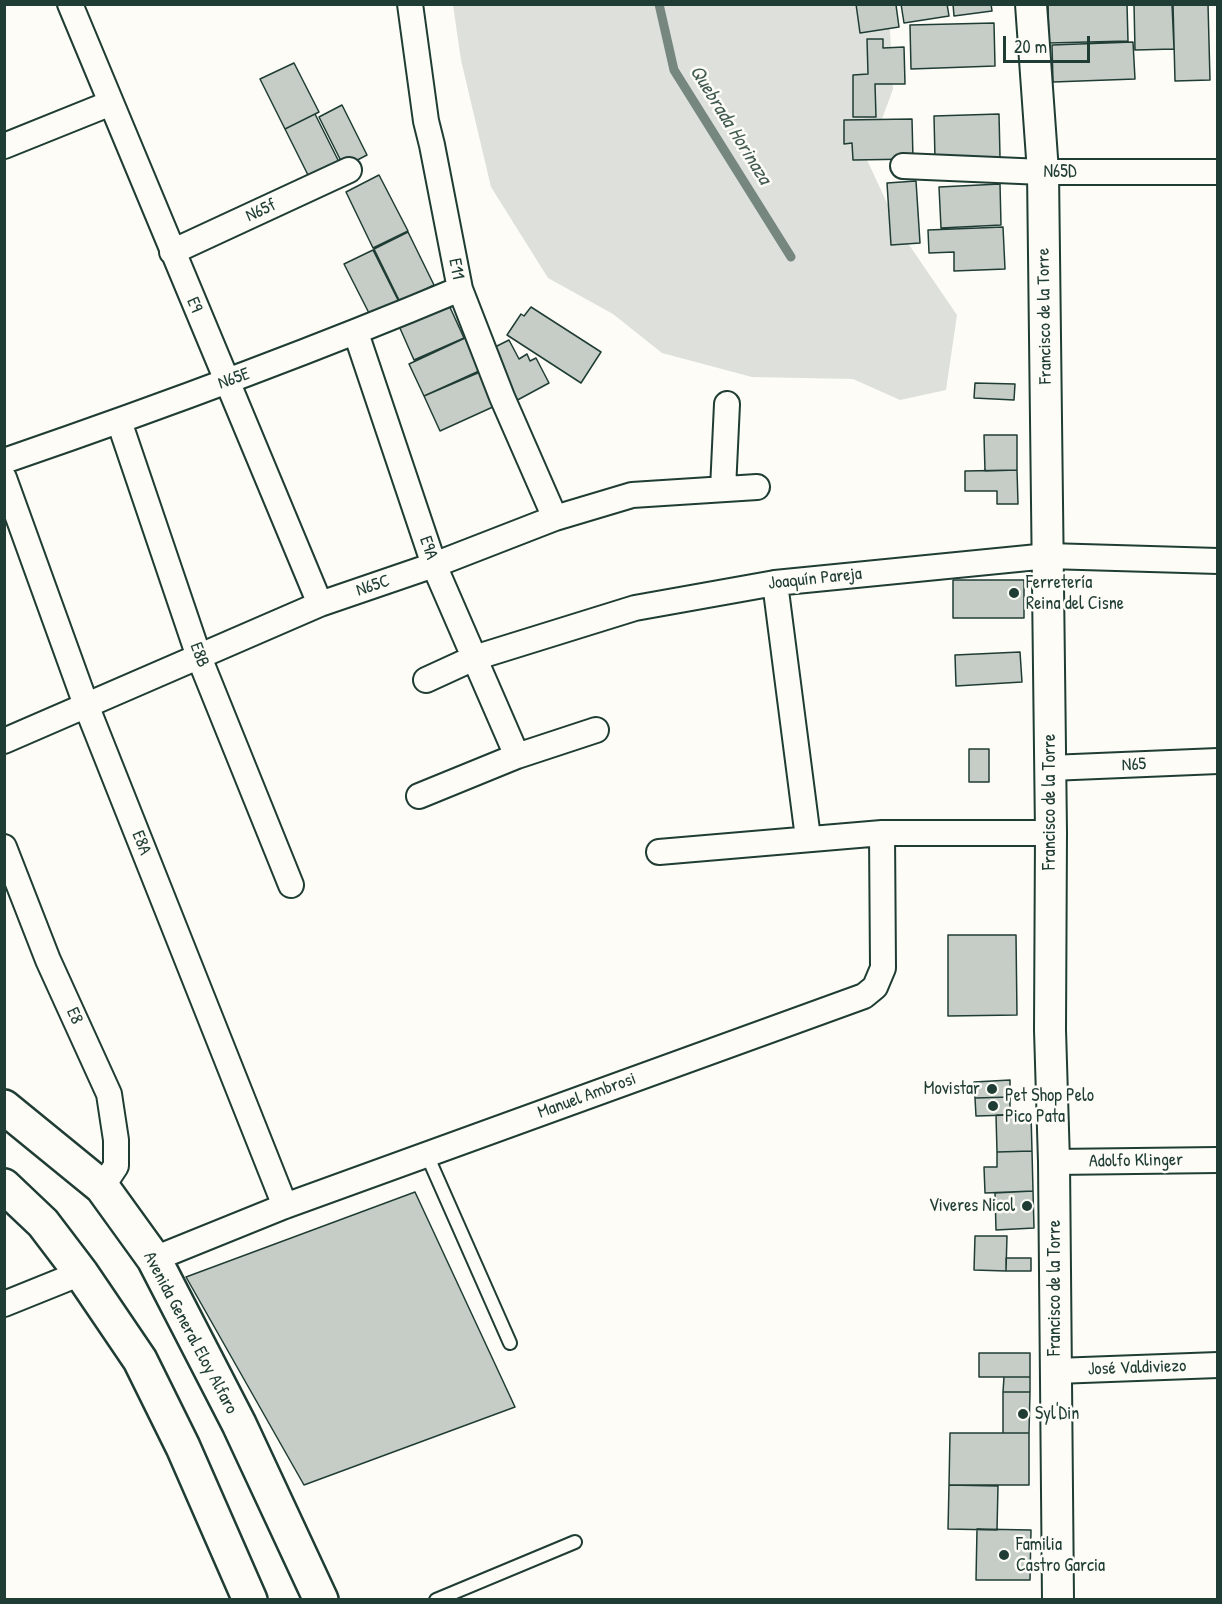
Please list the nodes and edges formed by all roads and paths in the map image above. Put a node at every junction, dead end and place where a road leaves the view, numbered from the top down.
1 (70, 4) edge
2 (410, 4) edge
3 (1031, 4) edge
4 (111, 103) junction
5 (4, 146) edge
6 (903, 166) dead end
7 (350, 170) dead end
8 (1042, 172) junction
9 (1218, 172) edge
10 (172, 252) junction
11 (460, 289) junction
12 (356, 333) junction
13 (226, 382) junction
14 (727, 404) dead end
15 (119, 421) junction
16 (4, 460) edge
17 (4, 478) edge
18 (758, 487) dead end
19 (723, 489) junction
20 (555, 518) junction
21 (1048, 556) junction
22 (1218, 561) edge
23 (434, 565) junction
24 (775, 583) junction
25 (320, 604) junction
26 (199, 657) junction
27 (474, 658) junction
28 (426, 680) dead end
29 (86, 705) junction
30 (596, 730) dead end
31 (4, 741) edge
32 (517, 756) junction
33 (1218, 761) edge
34 (1050, 768) junction
35 (419, 796) dead end
36 (1051, 832) junction
37 (882, 833) junction
38 (808, 838) junction
39 (4, 847) edge
40 (658, 852) dead end
41 (291, 885) dead end
42 (4, 1107) edge
43 (427, 1155) junction
44 (1218, 1160) edge
45 (1054, 1162) junction
46 (4, 1186) edge
47 (102, 1187) junction
48 (285, 1206) junction
49 (154, 1259) junction
50 (81, 1273) junction
51 (4, 1304) edge
52 (510, 1343) dead end
53 (1218, 1365) edge
54 (1056, 1371) junction
55 (575, 1542) dead end
56 (250, 1599) edge
57 (321, 1599) edge
58 (436, 1599) edge
59 (1058, 1599) edge

1 - 4 street, E9
2 - 11 street, E11
3 - 8 street, Francisco de la Torre
4 - 5 street
4 - 10 street, E9
6 - 8 street, N65D
7 - 10 street, N65f
8 - 9 street, N65D
8 - 21 street, Francisco de la Torre
10 - 13 street, E9
11 - 12 street, N65E
11 - 20 street, E11
12 - 13 street, N65E
12 - 23 street, E9A
13 - 15 street, N65E
13 - 25 street, E9
14 - 19 street
15 - 16 street, N65E
15 - 26 street, E8B
17 - 29 street, E8A
18 - 19 street, N65C
19 - 20 street, N65C
20 - 23 street, N65C
21 - 22 street, Joaquín Pareja
21 - 24 street, Joaquín Pareja
21 - 34 street, Francisco de la Torre
23 - 25 street, N65C
23 - 27 street, E9A
24 - 27 street, Joaquín Pareja
24 - 38 street
25 - 26 street, N65C
26 - 29 street, N65C
26 - 41 street, E8B
27 - 28 street, Joaquín Pareja
27 - 32 street, E9A
29 - 31 street, N65C
29 - 48 street, E8A
30 - 32 street
32 - 35 street
33 - 34 street, N65
34 - 36 street, Francisco de la Torre
36 - 37 street
36 - 45 street, Francisco de la Torre
37 - 38 street
37 - 43 street, Manuel Ambrosi
38 - 40 street
39 - 47 street, E8
42 - 47 main road, Avenida General Eloy Alfaro
43 - 48 street, Manuel Ambrosi
43 - 52 lane
44 - 45 street, Adolfo Klinger
45 - 54 street, Francisco de la Torre
46 - 50 main road
47 - 49 main road, Avenida General Eloy Alfaro
48 - 49 street, Manuel Ambrosi
49 - 57 main road, Avenida General Eloy Alfaro
50 - 51 street
50 - 56 main road
53 - 54 street, José Valdiviezo
54 - 59 street, Francisco de la Torre
55 - 58 lane

